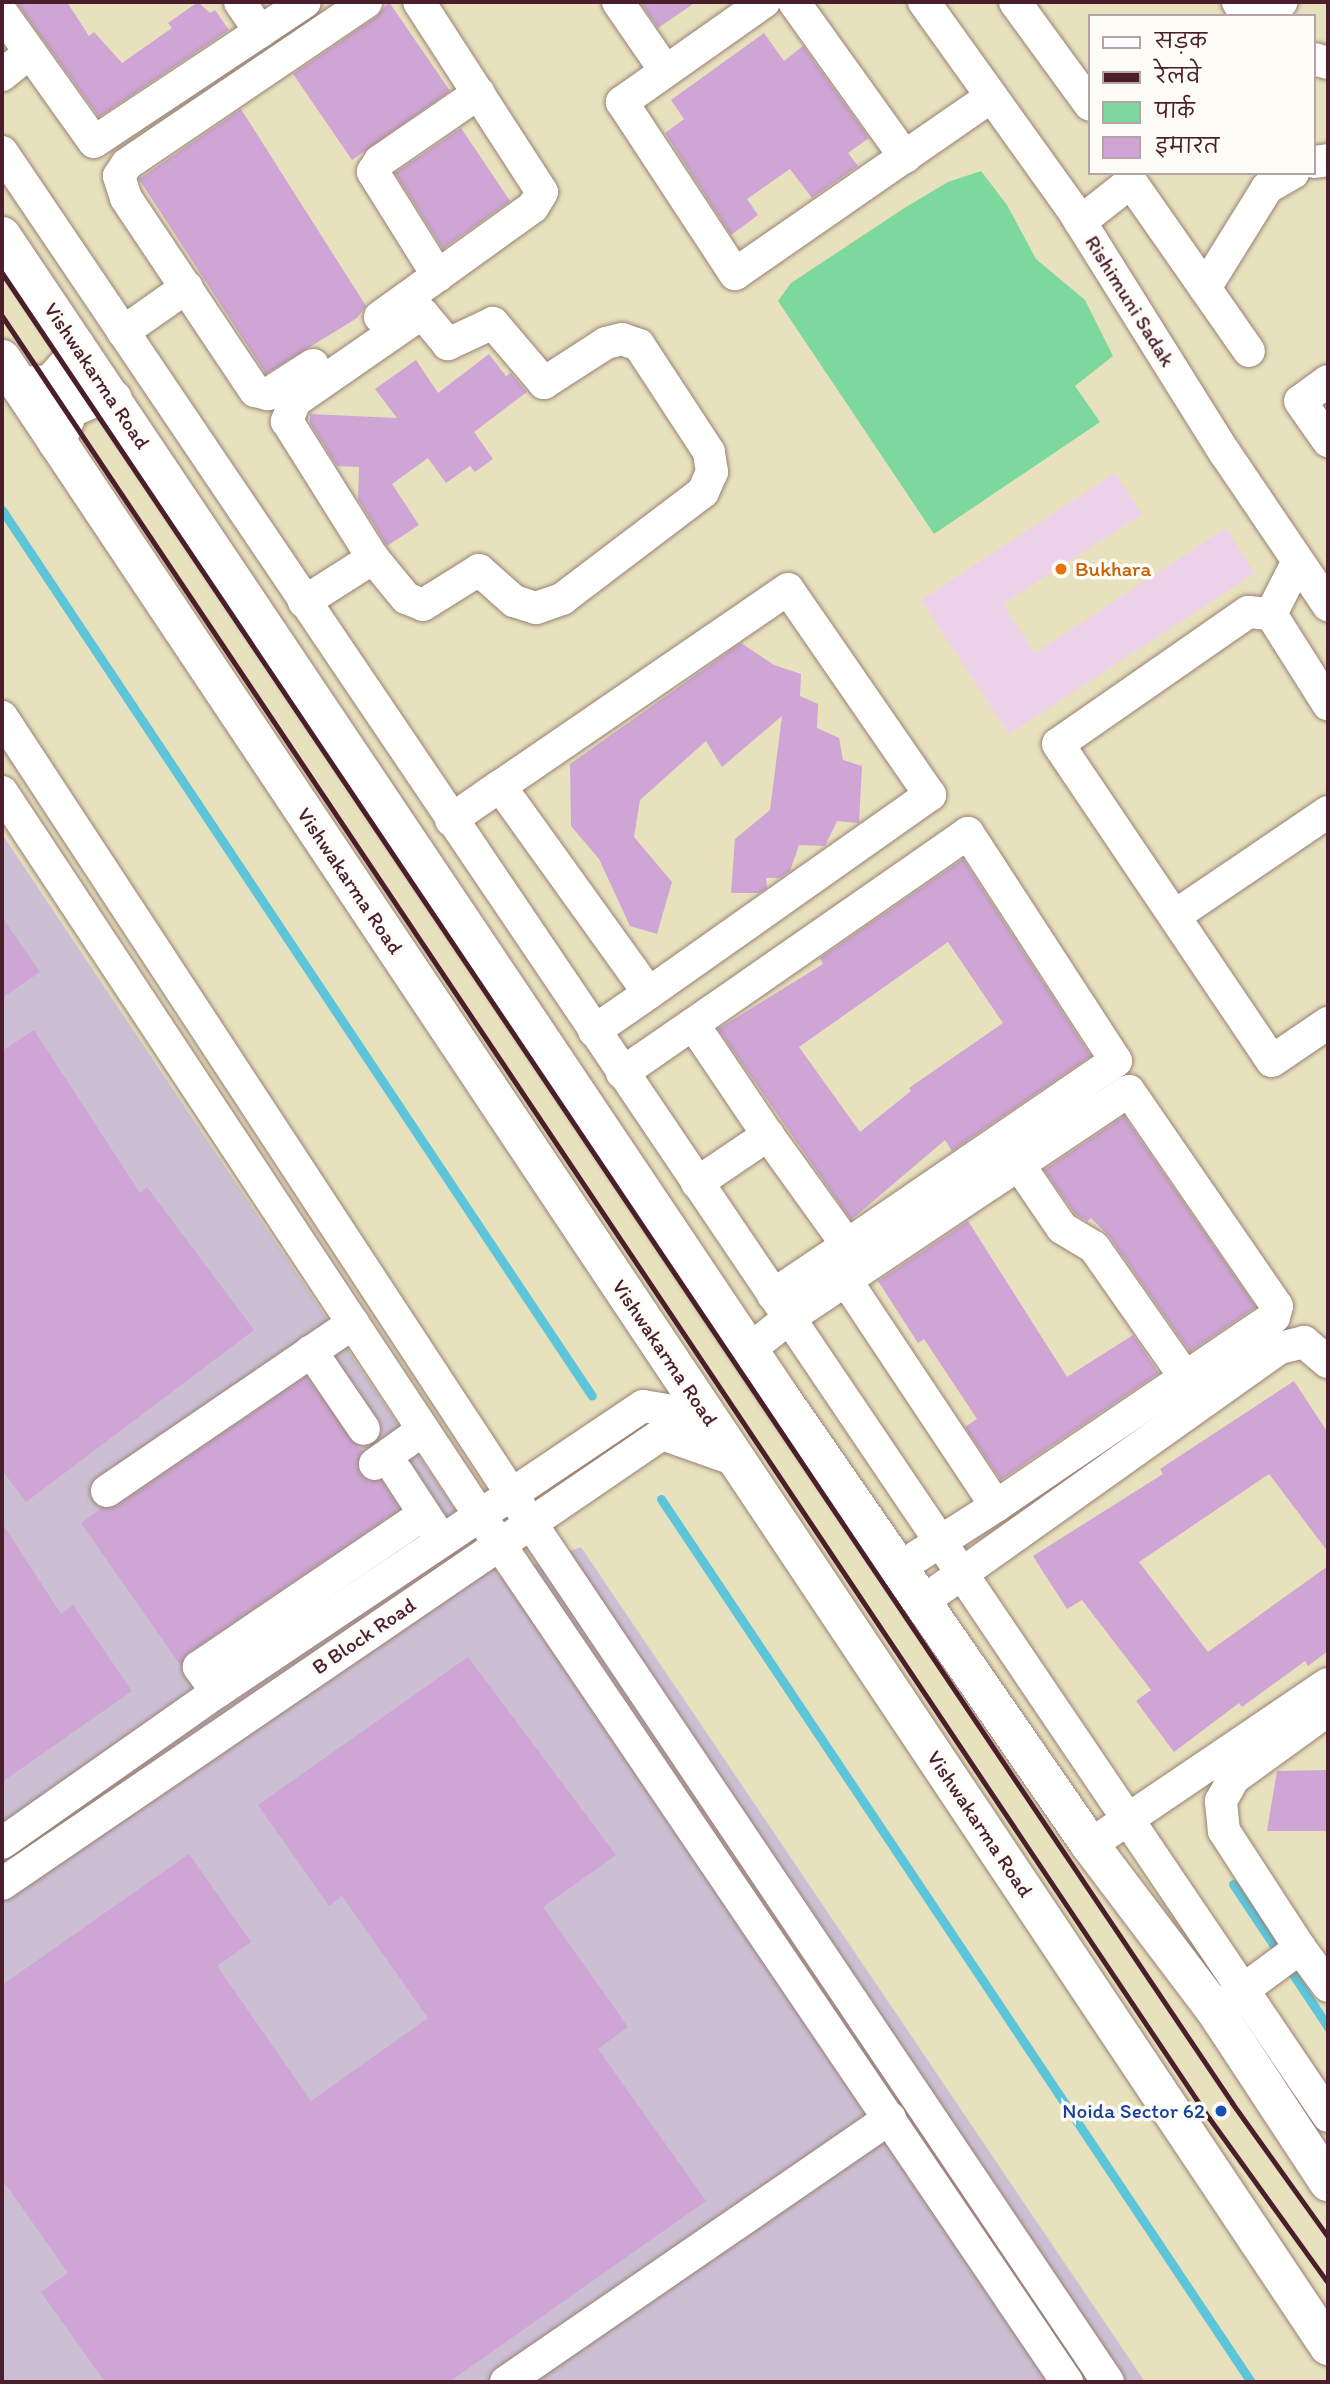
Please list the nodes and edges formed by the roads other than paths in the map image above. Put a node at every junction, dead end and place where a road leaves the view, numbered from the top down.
1 (240, 2) edge
2 (305, 2) edge
3 (366, 2) edge
4 (419, 2) edge
5 (618, 2) edge
6 (764, 2) edge
7 (794, 2) edge
8 (925, 2) edge
9 (1015, 2) edge
10 (1281, 2) edge
11 (2, 13) edge
12 (1265, 14) edge
13 (260, 32) junction
14 (30, 52) junction
15 (664, 69) junction
16 (2, 75) edge
17 (479, 93) junction
18 (989, 98) junction
19 (1088, 102) edge
20 (2, 152) edge
21 (905, 156) junction
22 (1290, 175) edge
23 (1136, 178) edge
24 (1080, 222) junction
25 (2, 236) edge
26 (438, 276) junction
27 (187, 287) junction
28 (1205, 288) junction
29 (122, 332) junction
30 (76, 346) junction
31 (1250, 351) dead end
32 (11, 373) edge
33 (1328, 381) edge
34 (113, 399) junction
35 (1328, 441) edge
36 (57, 442) junction
37 (373, 558) junction
38 (1298, 561) junction
39 (304, 602) junction
40 (1328, 605) edge
41 (1271, 614) junction
42 (1328, 704) edge
43 (2, 717) edge
44 (500, 786) junction
45 (2, 792) edge
46 (1328, 812) edge
47 (451, 820) junction
48 (1176, 915) junction
49 (649, 993) junction
50 (1328, 1023) edge
51 (693, 1024) junction
52 (594, 1031) junction
53 (622, 1073) junction
54 (768, 1135) junction
55 (1019, 1165) junction
56 (697, 1183) junction
57 (847, 1245) junction
58 (846, 1280) junction
59 (780, 1307) junction
60 (353, 1323) junction
61 (749, 1350) junction
62 (311, 1351) junction
63 (1328, 1362) edge
64 (1185, 1377) junction
65 (708, 1417) junction
66 (365, 1429) dead end
67 (424, 1430) junction
68 (736, 1460) junction
69 (107, 1490) dead end
70 (512, 1495) junction
71 (996, 1506) junction
72 (424, 1514) junction
73 (481, 1517) junction
74 (530, 1523) junction
75 (443, 1542) junction
76 (939, 1542) junction
77 (500, 1544) junction
78 (899, 1568) junction
79 (961, 1574) junction
80 (922, 1602) junction
81 (1328, 1684) edge
82 (217, 1692) junction
83 (1328, 1710) edge
84 (1127, 1820) junction
85 (2, 1843) edge
86 (1090, 1844) junction
87 (2, 1884) edge
88 (1300, 1948) junction
89 (1328, 1986) edge
90 (1229, 2000) junction
91 (1328, 2116) edge
92 (890, 2118) junction
93 (1328, 2182) edge
94 (1328, 2346) edge
95 (506, 2382) edge
96 (1067, 2382) edge
97 (1108, 2382) edge

1 - 13 street
2 - 13 street
3 - 27 street
4 - 17 street
5 - 15 street
6 - 15 street
7 - 21 street
8 - 18 street, Rishimuni Sadak
9 - 19 street
10 - 12 street
11 - 14 street
13 - 14 street
14 - 16 street
15 - 21 street
17 - 26 street
17 - 26 street
18 - 21 street
18 - 24 street, Rishimuni Sadak
20 - 29 street
22 - 28 street
23 - 24 street
23 - 28 street
24 - 38 street, Rishimuni Sadak
25 - 30 main road, Vishwakarma Road
26 - 27 street
27 - 29 street
28 - 31 street
29 - 39 street
30 - 32 main road
30 - 34 main road, Vishwakarma Road
32 - 36 main road, Vishwakarma Road
33 - 35 street
34 - 36 main road
34 - 61 main road, Vishwakarma Road
36 - 65 main road, Vishwakarma Road
37 - 37 street
37 - 39 street
38 - 40 street, Rishimuni Sadak
38 - 41 street
39 - 47 street
41 - 42 street
41 - 48 street
43 - 70 street
44 - 47 street
44 - 49 street
44 - 49 street
45 - 60 street
46 - 48 street
47 - 52 street
48 - 50 street
49 - 52 street
51 - 53 street
51 - 54 street
51 - 57 street
52 - 53 street
53 - 56 street
54 - 56 street
54 - 57 street
55 - 58 street
55 - 64 street
55 - 64 street
56 - 59 street
57 - 59 street
58 - 59 street
58 - 71 street
59 - 61 street
59 - 76 street
60 - 62 street
60 - 67 street
61 - 78 main road, Vishwakarma Road
62 - 66 street
62 - 69 street
63 - 79 street
64 - 71 street
65 - 68 main road, Vishwakarma Road
65 - 70 street
67 - 72 street
67 - 73 street
68 - 74 street, B Block Road
68 - 94 main road, Vishwakarma Road
70 - 73 street
70 - 74 street
71 - 76 street
72 - 75 street
72 - 82 street
73 - 75 street
73 - 77 street
74 - 77 street, B Block Road
74 - 97 street
75 - 82 street
76 - 78 street
76 - 79 street
77 - 87 street, B Block Road
77 - 92 street
78 - 80 main road, Vishwakarma Road
79 - 80 street
79 - 84 street
80 - 86 main road, Vishwakarma Road
81 - 84 street
82 - 85 street
83 - 88 street
84 - 86 street
84 - 90 street
86 - 90 main road, Vishwakarma Road
88 - 89 street
88 - 90 street
90 - 91 street
90 - 93 main road, Vishwakarma Road
92 - 95 street
92 - 96 street

